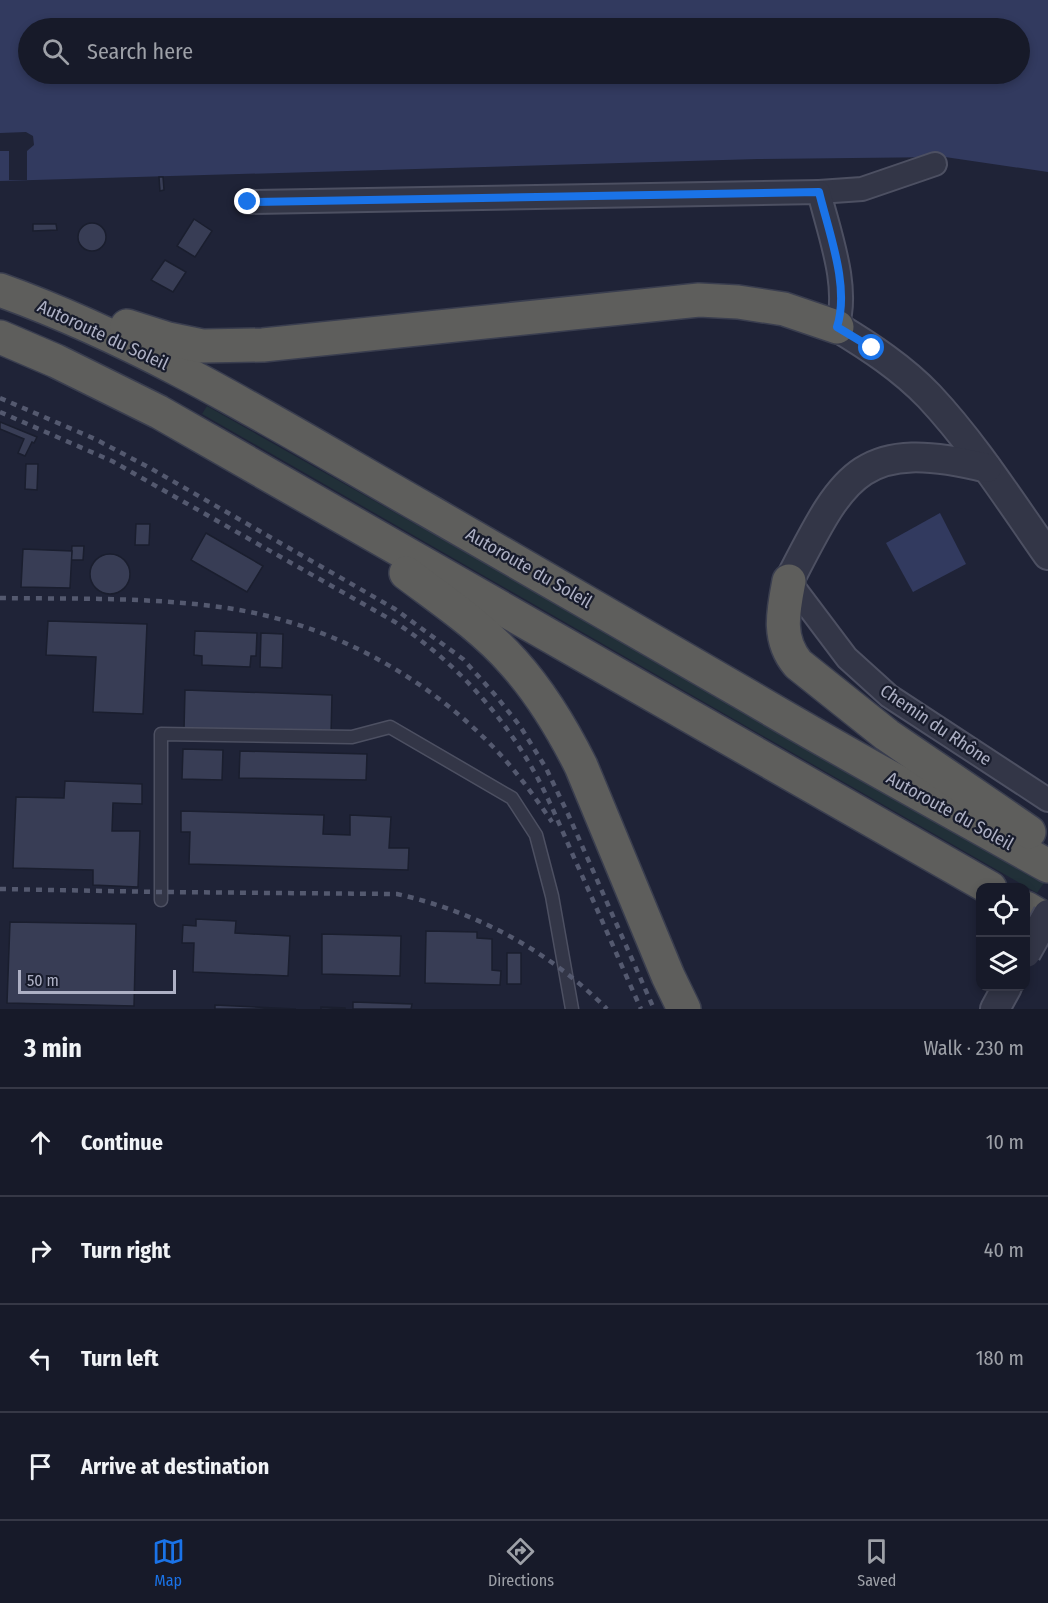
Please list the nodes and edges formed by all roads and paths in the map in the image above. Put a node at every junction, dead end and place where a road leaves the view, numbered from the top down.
1 (935, 164) dead end
2 (819, 192) junction
3 (248, 202) dead end
4 (0, 288) edge
5 (837, 327) junction
6 (0, 337) edge
7 (987, 468) junction
8 (299, 492) junction
9 (1048, 555) edge
10 (789, 581) junction
11 (1048, 800) edge
12 (1048, 845) edge
13 (1048, 866) edge
14 (981, 883) edge
15 (161, 900) dead end
16 (1030, 910) edge
17 (1048, 914) edge
18 (1048, 921) edge
19 (1030, 946) edge
20 (572, 1009) edge
21 (684, 1009) edge

1 - 2 street
2 - 3 street
2 - 5 street
4 - 5 highway
4 - 13 highway, Autoroute du Soleil
5 - 7 street
6 - 8 highway
7 - 9 street
7 - 10 street
8 - 14 highway
8 - 21 highway
10 - 11 street, Chemin du Rhône
10 - 12 highway
15 - 20 lane
16 - 18 highway
17 - 19 street, bridge

